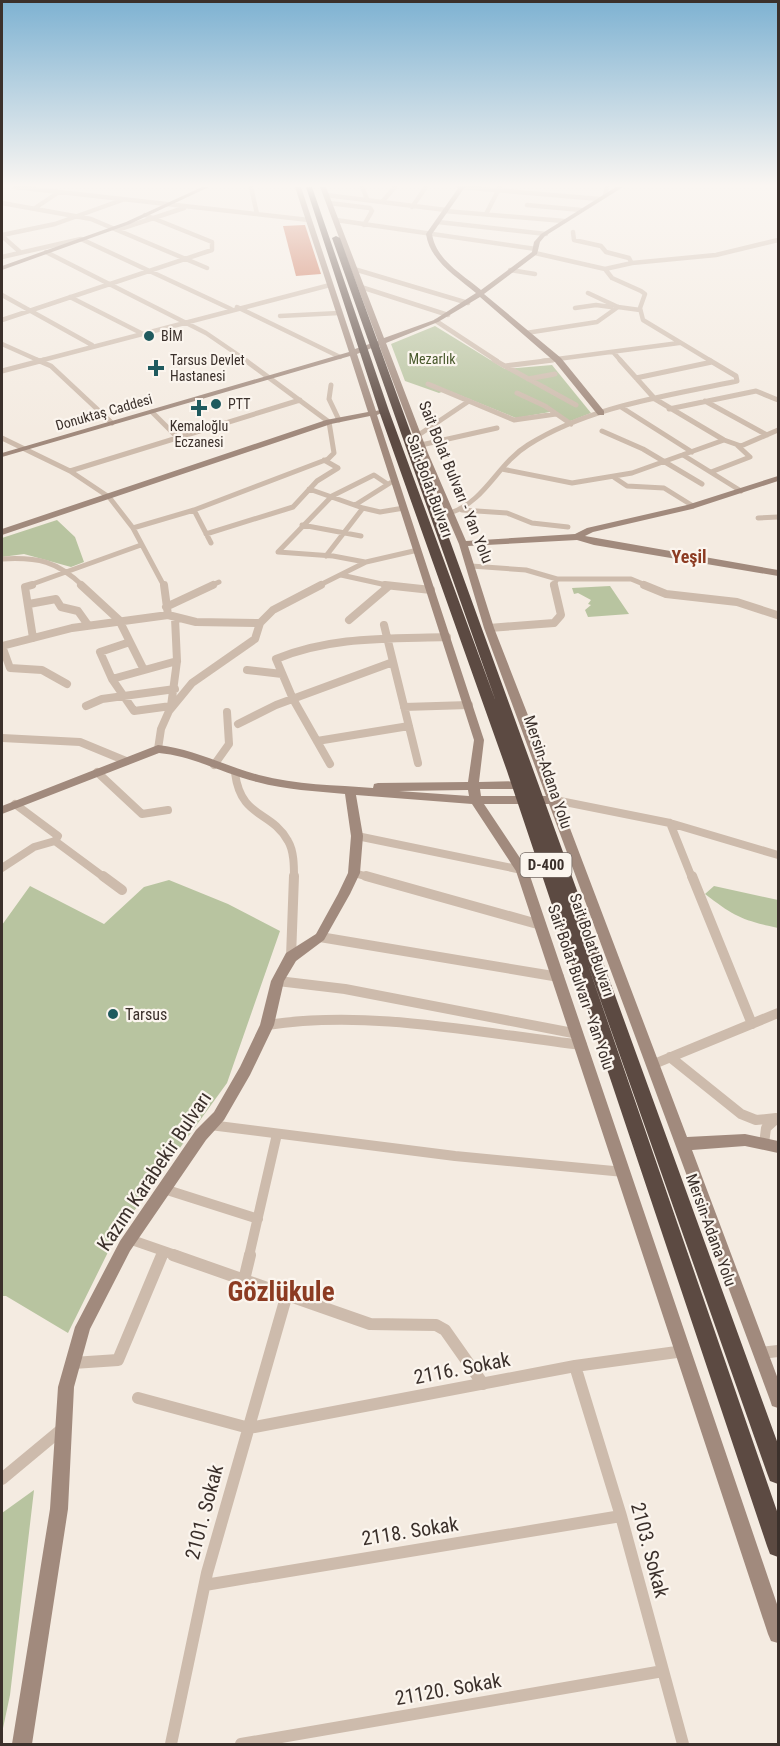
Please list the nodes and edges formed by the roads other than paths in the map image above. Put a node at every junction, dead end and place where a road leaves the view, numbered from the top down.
1 (79, 268) edge
2 (144, 268) edge
3 (161, 268) edge
4 (325, 268) edge
5 (336, 268) edge
6 (342, 268) edge
7 (451, 268) edge
8 (354, 269) joint
9 (605, 269) edge
10 (510, 270) joint
11 (151, 272) junction
12 (535, 274) dead end
13 (111, 284) junction
14 (330, 285) junction
15 (361, 286) junction
16 (588, 293) dead end
17 (2, 295) edge
18 (480, 295) junction
19 (70, 297) junction
20 (468, 303) junction
21 (618, 307) junction
22 (234, 308) junction
23 (575, 308) dead end
24 (31, 310) junction
25 (640, 310) junction
26 (339, 313) junction
27 (448, 315) junction
28 (280, 316) dead end
29 (2, 320) edge
30 (186, 321) junction
31 (436, 321) junction
32 (141, 333) junction
33 (526, 333) junction
34 (679, 343) junction
35 (2, 344) edge
36 (92, 345) junction
37 (362, 349) junction
38 (614, 353) junction
39 (35, 360) junction
40 (558, 360) junction
41 (712, 362) junction
42 (505, 366) junction
43 (2, 371) edge
44 (555, 374) dead end
45 (272, 378) junction
46 (636, 378) junction
47 (528, 379) junction
48 (428, 384) dead end
49 (331, 385) dead end
50 (517, 393) dead end
51 (655, 399) junction
52 (300, 400) junction
53 (778, 400) edge
54 (469, 401) junction
55 (705, 401) junction
56 (576, 405) dead end
57 (621, 407) junction
58 (669, 409) junction
59 (152, 412) junction
60 (378, 412) junction
61 (601, 413) junction
62 (556, 414) junction
63 (339, 420) junction
64 (329, 422) junction
65 (112, 423) junction
66 (571, 424) junction
67 (497, 428) dead end
68 (778, 430) edge
69 (602, 431) dead end
70 (767, 435) junction
71 (2, 438) edge
72 (179, 439) junction
73 (419, 440) junction
74 (724, 440) junction
75 (737, 445) junction
76 (24, 448) junction
77 (692, 452) junction
78 (2, 455) edge
79 (683, 455) junction
80 (324, 460) junction
81 (665, 461) junction
82 (502, 468) junction
83 (70, 471) junction
84 (711, 472) junction
85 (615, 478) junction
86 (778, 478) edge
87 (391, 483) junction
88 (702, 484) dead end
89 (309, 489) junction
90 (741, 491) junction
91 (332, 496) junction
92 (109, 497) junction
93 (355, 506) junction
94 (693, 506) junction
95 (363, 508) junction
96 (404, 508) junction
97 (194, 510) junction
98 (462, 510) junction
99 (450, 513) junction
100 (778, 517) edge
101 (758, 518) dead end
102 (302, 525) junction
103 (568, 527) dead end
104 (133, 528) junction
105 (343, 531) junction
106 (2, 532) edge
107 (206, 534) junction
108 (361, 536) dead end
109 (577, 537) junction
110 (210, 543) dead end
111 (463, 544) junction
112 (141, 545) junction
113 (418, 550) junction
114 (326, 556) junction
115 (2, 559) edge
116 (366, 562) junction
117 (471, 566) junction
118 (67, 571) junction
119 (778, 573) edge
120 (341, 575) junction
121 (557, 579) junction
122 (219, 582) dead end
123 (389, 586) junction
124 (431, 590) junction
125 (29, 604) junction
126 (166, 607) junction
127 (777, 615) dead end
128 (172, 616) junction
129 (119, 620) junction
130 (349, 620) dead end
131 (260, 623) junction
132 (88, 625) junction
133 (384, 625) dead end
134 (489, 628) junction
135 (447, 637) junction
136 (33, 638) junction
137 (388, 641) junction
138 (130, 642) junction
139 (2, 646) edge
140 (177, 661) junction
141 (393, 662) junction
142 (142, 668) junction
143 (247, 670) dead end
144 (282, 674) junction
145 (112, 679) junction
146 (68, 684) dead end
147 (175, 688) junction
148 (123, 695) junction
149 (293, 699) junction
150 (469, 705) junction
151 (86, 706) dead end
152 (171, 706) junction
153 (404, 707) junction
154 (227, 712) dead end
155 (238, 724) dead end
156 (408, 726) junction
157 (2, 738) edge
158 (317, 741) junction
159 (158, 749) junction
160 (126, 761) junction
161 (418, 763) dead end
162 (330, 764) dead end
163 (214, 765) junction
164 (97, 772) junction
165 (235, 773) junction
166 (473, 784) junction
167 (518, 785) junction
168 (350, 790) junction
169 (536, 792) junction
170 (555, 800) junction
171 (476, 801) junction
172 (15, 804) junction
173 (2, 810) edge
174 (168, 810) dead end
175 (670, 823) junction
176 (357, 837) junction
177 (55, 842) junction
178 (778, 855) edge
179 (2, 868) edge
180 (522, 870) junction
181 (354, 873) junction
182 (122, 890) dead end
183 (541, 925) junction
184 (320, 937) junction
185 (291, 957) junction
186 (559, 977) junction
187 (278, 981) junction
188 (778, 1013) edge
189 (752, 1024) junction
190 (267, 1025) junction
191 (580, 1039) junction
192 (670, 1057) junction
193 (654, 1064) junction
194 (777, 1117) edge
195 (210, 1125) junction
196 (277, 1134) junction
197 (683, 1144) junction
198 (771, 1145) edge
199 (624, 1172) junction
200 (164, 1188) junction
201 (258, 1219) junction
202 (129, 1239) junction
203 (163, 1252) junction
204 (244, 1280) junction
205 (287, 1293) junction
206 (684, 1351) junction
207 (778, 1351) edge
208 (761, 1353) junction
209 (73, 1363) junction
210 (575, 1366) junction
211 (483, 1384) junction
212 (138, 1398) dead end
213 (778, 1400) edge
214 (249, 1428) junction
215 (63, 1429) junction
216 (778, 1473) edge
217 (2, 1479) edge
218 (621, 1516) junction
219 (778, 1545) edge
220 (205, 1585) junction
221 (778, 1634) edge
222 (663, 1671) junction
223 (22, 1744) edge
224 (171, 1744) edge
225 (241, 1744) edge
226 (683, 1744) edge

1 - 13 street
2 - 11 street
3 - 11 street
4 - 14 street, Sait Bolat Bulvarı - Yan Yolu
5 - 37 highway, Sait Bolat Bulvarı / D-400
6 - 37 highway, Mersin-Adana Yolu / D-400
7 - 18 street
8 - 15 street, Sait Bolat Bulvarı - Yan Yolu
8 - 20 street
9 - 25 street
10 - 12 street
10 - 18 street, Donuktaş Caddesi
11 - 13 street
11 - 22 street
13 - 19 street
13 - 30 street
14 - 22 street
14 - 26 street, Sait Bolat Bulvarı - Yan Yolu
15 - 27 street
15 - 37 street, Sait Bolat Bulvarı - Yan Yolu
16 - 21 street
17 - 24 street
18 - 20 street, Donuktaş Caddesi
18 - 33 street
19 - 24 street
19 - 32 street
20 - 27 street, Donuktaş Caddesi
21 - 23 street
21 - 25 street
21 - 33 street
22 - 30 street
22 - 37 street
24 - 29 street
24 - 36 street
25 - 34 street
26 - 28 street
26 - 37 street, Sait Bolat Bulvarı - Yan Yolu
27 - 31 street, Donuktaş Caddesi
30 - 32 street
30 - 45 street
31 - 37 street, Donuktaş Caddesi
31 - 42 street
32 - 36 street
33 - 40 street
34 - 38 street
34 - 41 street
35 - 39 street
36 - 39 street
37 - 45 street, Donuktaş Caddesi
37 - 60 highway, Sait Bolat Bulvarı / D-400
37 - 73 street, Sait Bolat Bulvarı - Yan Yolu
37 - 169 highway, Mersin-Adana Yolu / D-400
38 - 40 street
38 - 46 street
39 - 43 street
39 - 65 street
40 - 42 street
40 - 61 street
41 - 46 street
41 - 51 street
42 - 47 street
44 - 47 street
45 - 52 street
45 - 59 street, Donuktaş Caddesi
46 - 51 street
47 - 56 street
48 - 54 street
49 - 63 street
50 - 62 street
51 - 57 street
51 - 58 street
52 - 64 street
52 - 72 street
53 - 55 street
54 - 62 street
54 - 73 street
55 - 58 street
55 - 70 street
57 - 61 street
57 - 77 street
58 - 74 street
59 - 65 street, Donuktaş Caddesi
59 - 72 street
60 - 63 street
60 - 87 street, Sait Bolat Bulvarı - Yan Yolu
60 - 167 highway, Sait Bolat Bulvarı / D-400
61 - 66 street
62 - 66 street
63 - 64 street
64 - 80 street
64 - 92 street
65 - 76 street, Donuktaş Caddesi
66 - 82 street
67 - 73 street
68 - 70 street
69 - 81 street
70 - 75 street
71 - 76 street
72 - 83 street
73 - 99 street, Sait Bolat Bulvarı - Yan Yolu
74 - 75 street
74 - 77 street
75 - 84 street
76 - 78 street, Donuktaş Caddesi
76 - 83 street
77 - 79 street
79 - 81 street
79 - 84 street
80 - 89 street
80 - 97 street
81 - 85 street
81 - 88 street
82 - 85 street
82 - 98 street
83 - 92 street
84 - 90 street
85 - 94 street
86 - 90 street
87 - 91 street
87 - 93 street
87 - 96 street, Sait Bolat Bulvarı - Yan Yolu
89 - 91 street
89 - 107 street
90 - 94 street
91 - 93 street
91 - 102 street
92 - 104 street
92 - 106 street
93 - 95 street
94 - 109 street
95 - 96 street
95 - 105 street
96 - 113 street, Sait Bolat Bulvarı - Yan Yolu
97 - 104 street
97 - 107 street
98 - 99 street
98 - 103 street
99 - 111 street, Sait Bolat Bulvarı - Yan Yolu
100 - 101 street
102 - 105 street
102 - 114 street
104 - 112 street
105 - 108 street
105 - 114 street
107 - 110 street
109 - 111 street
109 - 119 street
111 - 117 street, Sait Bolat Bulvarı - Yan Yolu
112 - 118 street
112 - 126 street
113 - 116 street
113 - 124 street, Sait Bolat Bulvarı - Yan Yolu
114 - 116 street
115 - 118 street
116 - 120 street
117 - 121 street
117 - 134 street, Sait Bolat Bulvarı - Yan Yolu
118 - 125 street
118 - 129 street
120 - 123 street
120 - 131 street
121 - 127 street
121 - 134 street
122 - 126 street
123 - 124 street
123 - 130 street
124 - 135 street, Sait Bolat Bulvarı - Yan Yolu
125 - 132 street
125 - 136 street
126 - 128 street
128 - 129 street
128 - 131 street
128 - 140 street
129 - 132 street
129 - 138 street
131 - 152 street
132 - 136 street
133 - 137 street
134 - 169 street, Sait Bolat Bulvarı - Yan Yolu
135 - 137 street
135 - 150 street, Sait Bolat Bulvarı - Yan Yolu
136 - 139 street
137 - 141 street
137 - 144 street
138 - 142 street
138 - 145 street
139 - 146 street
140 - 142 street
140 - 147 street
141 - 149 street
141 - 153 street
142 - 145 street
143 - 144 street
144 - 149 street
145 - 148 street
147 - 148 street
147 - 152 street
148 - 151 street
148 - 152 street
149 - 155 street
149 - 158 street
150 - 153 street
150 - 166 street, Sait Bolat Bulvarı - Yan Yolu
152 - 159 street
153 - 156 street
154 - 163 street
156 - 158 street
156 - 161 street
157 - 160 street
158 - 162 street
159 - 160 street
159 - 163 street
160 - 164 street
163 - 165 street
164 - 172 street
164 - 174 street
165 - 168 street
165 - 185 street
166 - 167 street
166 - 168 street
166 - 171 street, Sait Bolat Bulvarı - Yan Yolu
167 - 169 highway, Sait Bolat Bulvarı / D-400
168 - 171 street
168 - 176 street, Kazım Karabekir Bulvarı
169 - 170 street
169 - 171 street
169 - 216 highway, Mersin-Adana Yolu / D-400
169 - 219 highway, Sait Bolat Bulvarı / D-400
170 - 175 street
170 - 193 street
171 - 180 street, Sait Bolat Bulvarı - Yan Yolu
172 - 173 street
172 - 177 street
175 - 178 street
175 - 189 street
176 - 180 street
176 - 181 street, Kazım Karabekir Bulvarı
177 - 179 street
177 - 182 street
180 - 183 street, Sait Bolat Bulvarı - Yan Yolu
181 - 183 street
181 - 184 street, Kazım Karabekir Bulvarı
183 - 186 street, Sait Bolat Bulvarı - Yan Yolu
184 - 185 street, Kazım Karabekir Bulvarı
184 - 186 street
185 - 187 street, Kazım Karabekir Bulvarı
186 - 191 street, Sait Bolat Bulvarı - Yan Yolu
187 - 190 street, Kazım Karabekir Bulvarı
187 - 191 street
188 - 189 street
189 - 192 street
190 - 191 street
190 - 195 street, Kazım Karabekir Bulvarı
191 - 199 street, Sait Bolat Bulvarı - Yan Yolu
192 - 193 street
192 - 194 street
193 - 197 street
194 - 198 street
195 - 196 street
195 - 200 street, Kazım Karabekir Bulvarı
196 - 199 street
196 - 201 street
197 - 198 street
197 - 208 street
199 - 206 street, Sait Bolat Bulvarı - Yan Yolu
200 - 201 street
200 - 202 street, Kazım Karabekir Bulvarı
201 - 204 street
202 - 203 street
202 - 209 street, Kazım Karabekir Bulvarı
203 - 204 street
203 - 209 street
204 - 205 street
205 - 211 street
205 - 214 street, 2101. Sokak
206 - 210 street, 2116. Sokak
206 - 221 street, Sait Bolat Bulvarı - Yan Yolu
207 - 208 street
208 - 213 street
209 - 215 street, Kazım Karabekir Bulvarı
210 - 211 street, 2116. Sokak
210 - 218 street, 2103. Sokak
211 - 214 street, 2116. Sokak
212 - 214 street
214 - 220 street, 2101. Sokak
215 - 217 street
215 - 223 street, Kazım Karabekir Bulvarı
218 - 220 street, 2118. Sokak
218 - 222 street, 2103. Sokak
220 - 224 street, 2101. Sokak
222 - 225 street, 21120. Sokak
222 - 226 street, 2103. Sokak

